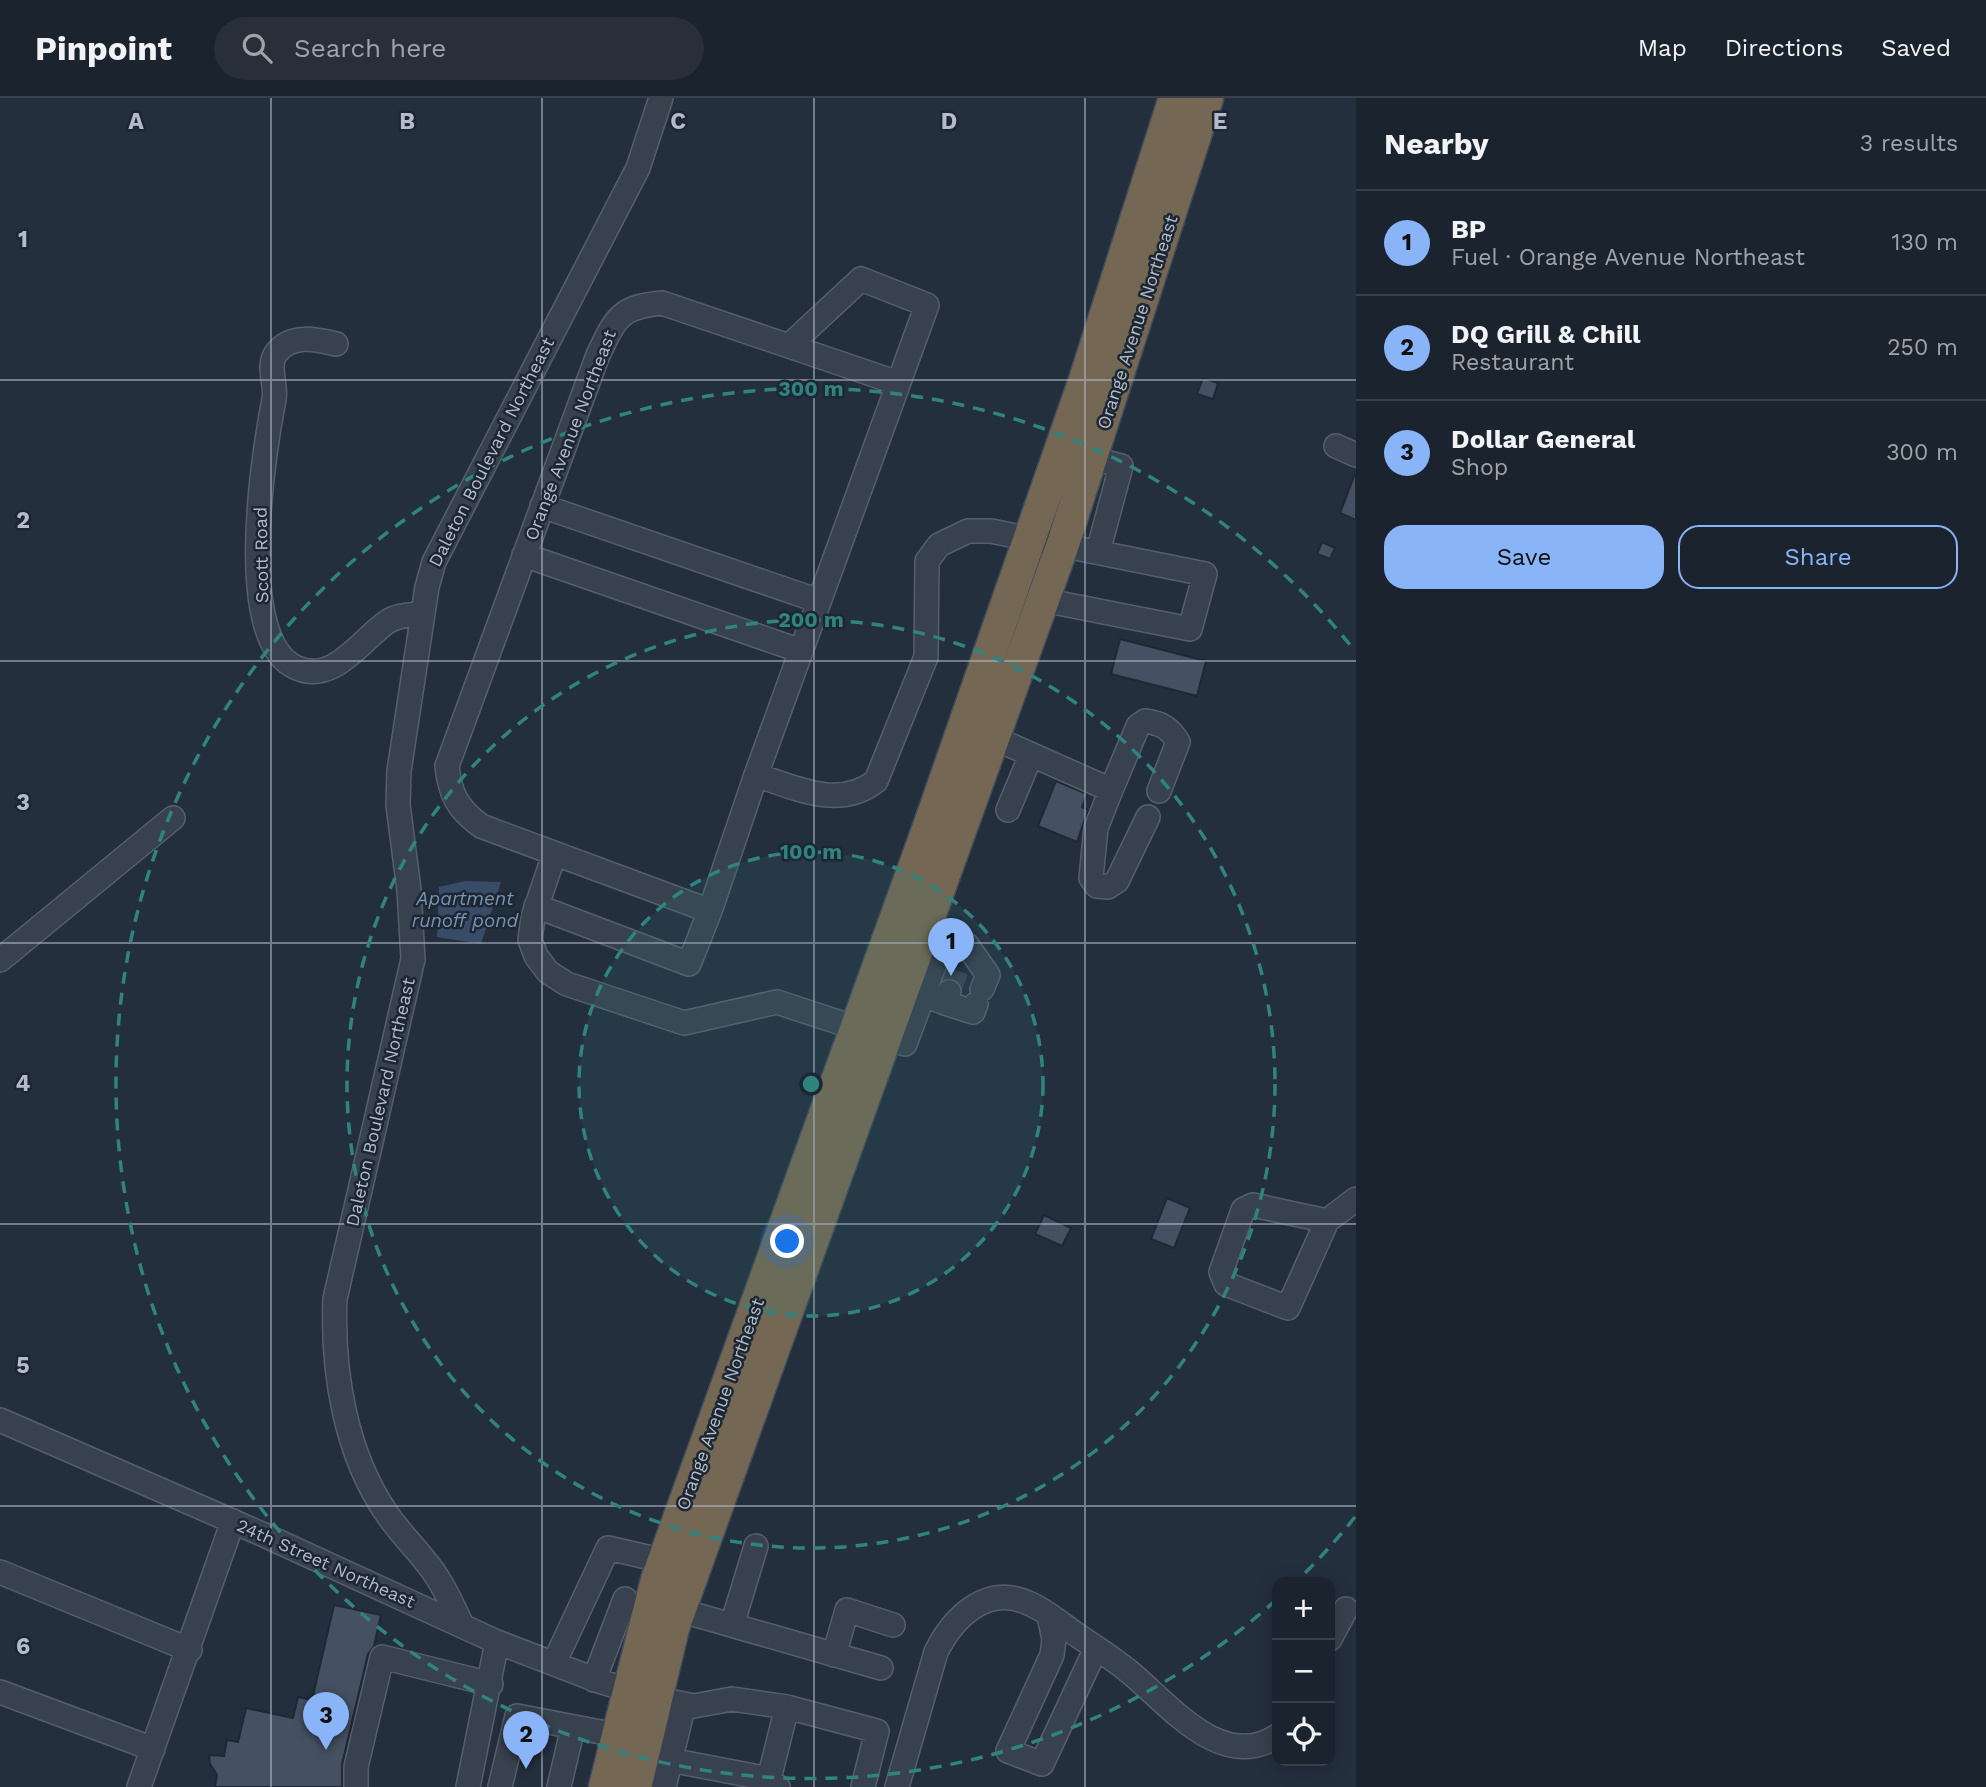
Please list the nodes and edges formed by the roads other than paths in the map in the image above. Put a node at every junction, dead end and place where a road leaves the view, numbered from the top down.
1 (661, 98) edge
2 (1175, 98) edge
3 (1207, 98) edge
4 (336, 344) dead end
5 (790, 345) junction
6 (898, 383) junction
7 (1092, 458) junction
8 (542, 506) junction
9 (1030, 537) junction
10 (1063, 544) junction
11 (1098, 552) junction
12 (524, 555) junction
13 (1043, 600) junction
14 (819, 601) junction
15 (423, 613) junction
16 (801, 652) junction
17 (994, 738) junction
18 (1031, 755) junction
19 (756, 775) junction
20 (1111, 790) junction
21 (1159, 791) dead end
22 (1008, 810) dead end
23 (1148, 817) dead end
24 (173, 818) dead end
25 (554, 855) junction
26 (537, 906) junction
27 (710, 911) junction
28 (935, 932) junction
29 (0, 960) edge
30 (930, 994) junction
31 (870, 1033) junction
32 (1356, 1199) edge
33 (1327, 1222) junction
34 (0, 1420) edge
35 (233, 1521) junction
36 (756, 1546) dead end
37 (664, 1561) junction
38 (0, 1572) edge
39 (588, 1589) junction
40 (651, 1605) junction
41 (1346, 1609) dead end
42 (1049, 1616) junction
43 (462, 1625) junction
44 (732, 1625) junction
45 (893, 1625) dead end
46 (1335, 1630) edge
47 (498, 1642) junction
48 (1096, 1648) junction
49 (190, 1650) junction
50 (834, 1654) junction
51 (554, 1663) junction
52 (881, 1668) dead end
53 (594, 1680) junction
54 (491, 1684) junction
55 (0, 1692) edge
56 (655, 1698) junction
57 (787, 1707) junction
58 (573, 1727) junction
59 (616, 1735) junction
60 (1272, 1738) edge
61 (153, 1749) junction
62 (670, 1760) junction
63 (773, 1783) edge
64 (139, 1787) edge
65 (356, 1787) edge
66 (468, 1787) edge
67 (500, 1787) edge
68 (559, 1787) edge
69 (605, 1787) edge
70 (635, 1787) edge
71 (664, 1787) edge
72 (863, 1787) edge
73 (897, 1787) edge

1 - 15 street, Daleton Boulevard Northeast
2 - 9 highway, Orange Avenue Northeast
3 - 7 highway, Orange Avenue Northeast
4 - 15 street, Scott Road
5 - 6 street, Orange Avenue Northeast
5 - 6 street
5 - 8 street, Orange Avenue Northeast
6 - 14 street
7 - 10 highway, Orange Avenue Northeast
7 - 11 street
8 - 12 street, Orange Avenue Northeast
8 - 14 street
9 - 10 street
9 - 19 street
9 - 31 highway, Orange Avenue Northeast
10 - 11 street
10 - 13 highway, Orange Avenue Northeast
11 - 13 street
12 - 16 street
12 - 25 street, Orange Avenue Northeast
13 - 17 highway, Orange Avenue Northeast
14 - 16 street
15 - 43 street, Daleton Boulevard Northeast
16 - 19 street
17 - 18 street
17 - 28 highway, Orange Avenue Northeast
18 - 20 street
18 - 22 street
19 - 27 street
20 - 21 street
20 - 23 street
24 - 29 street
25 - 26 street
25 - 27 street, Orange Avenue Northeast
26 - 27 street
26 - 31 street
28 - 30 highway, Orange Avenue Northeast
28 - 30 street
30 - 31 highway, Orange Avenue Northeast
31 - 37 highway, Orange Avenue Northeast
31 - 40 highway, Orange Avenue Northeast
32 - 33 street
33 - 33 street
34 - 35 street, 24th Street Northeast
35 - 43 street, 24th Street Northeast
35 - 49 street
36 - 44 street
37 - 39 street
37 - 40 highway, Orange Avenue Northeast
38 - 49 street
39 - 40 street
39 - 51 street
40 - 44 street
40 - 53 street
40 - 56 highway, Orange Avenue Northeast
41 - 46 street
42 - 48 street
42 - 48 street
42 - 73 street
43 - 47 street, 24th Street Northeast
44 - 50 street
45 - 50 street
47 - 51 street, 24th Street Northeast
47 - 54 street
48 - 60 street
49 - 61 street
50 - 52 street
51 - 53 street, 24th Street Northeast
53 - 56 street, 24th Street Northeast
54 - 65 street
54 - 66 street
55 - 61 street
56 - 57 street
56 - 59 highway, Orange Avenue Northeast
56 - 62 street
56 - 70 highway, Orange Avenue Northeast
57 - 63 street
57 - 72 street
58 - 59 street
58 - 67 street
58 - 68 street
59 - 69 highway, Orange Avenue Northeast
61 - 64 street
62 - 63 street
62 - 71 street

